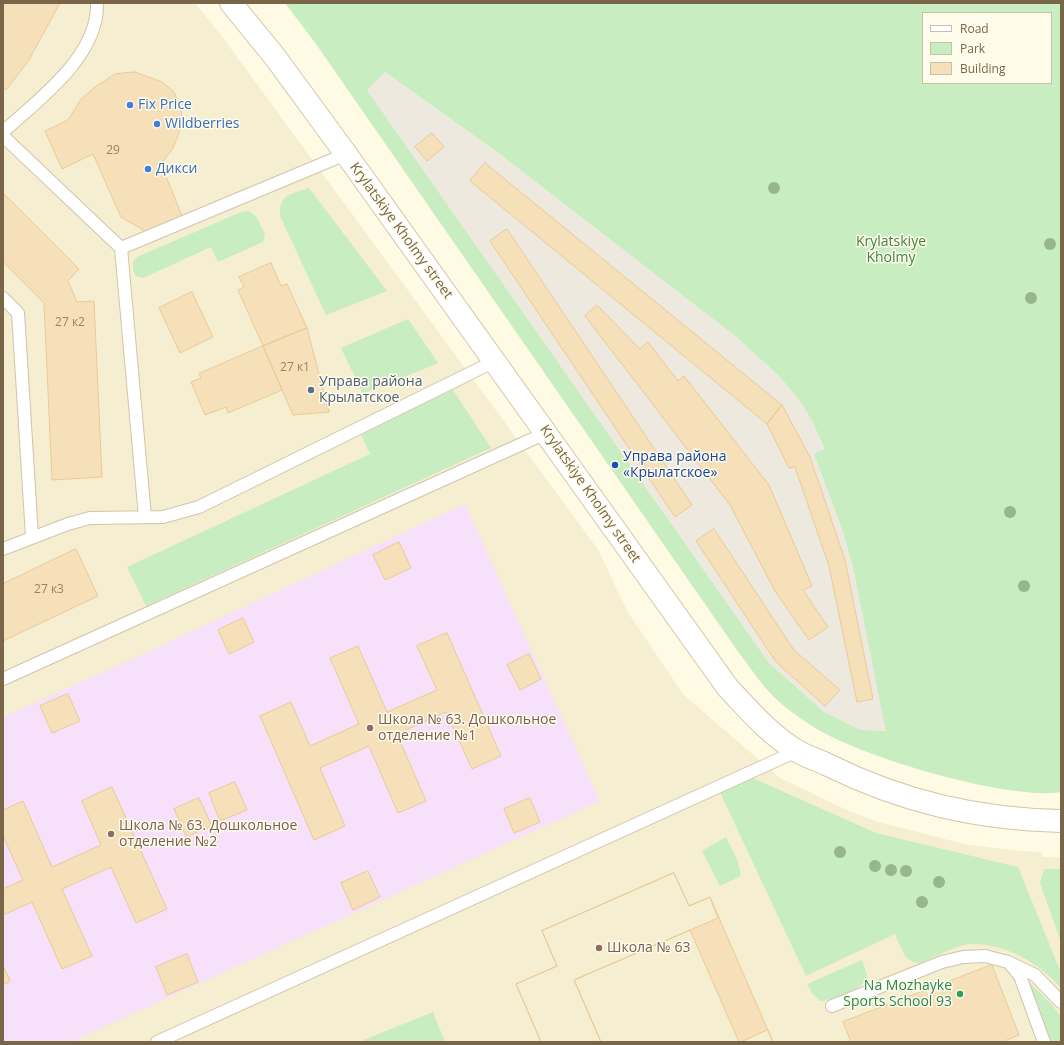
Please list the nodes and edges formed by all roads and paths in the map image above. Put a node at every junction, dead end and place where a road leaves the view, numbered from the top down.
1 (97, 3) edge
2 (231, 3) edge
3 (3, 132) edge
4 (3, 136) edge
5 (346, 154) junction
6 (121, 248) junction
7 (3, 298) edge
8 (495, 361) junction
9 (546, 433) junction
10 (145, 518) junction
11 (32, 538) junction
12 (3, 549) edge
13 (3, 679) edge
14 (797, 751) junction
15 (1061, 821) edge
16 (1008, 962) junction
17 (1061, 1002) edge
18 (832, 1006) dead end
19 (157, 1042) edge
20 (1044, 1042) edge

1 - 3 lane
2 - 5 street, Krylatskiye Kholmy street
4 - 6 lane
5 - 6 lane
5 - 8 street, Krylatskiye Kholmy street
6 - 10 lane
7 - 11 lane
8 - 9 street, Krylatskiye Kholmy street
8 - 10 lane
9 - 13 lane
9 - 14 street, Krylatskiye Kholmy street
10 - 11 lane
11 - 12 lane
14 - 15 street, Krylatskiye Kholmy street
14 - 19 lane
16 - 17 lane
16 - 18 lane
16 - 20 lane

